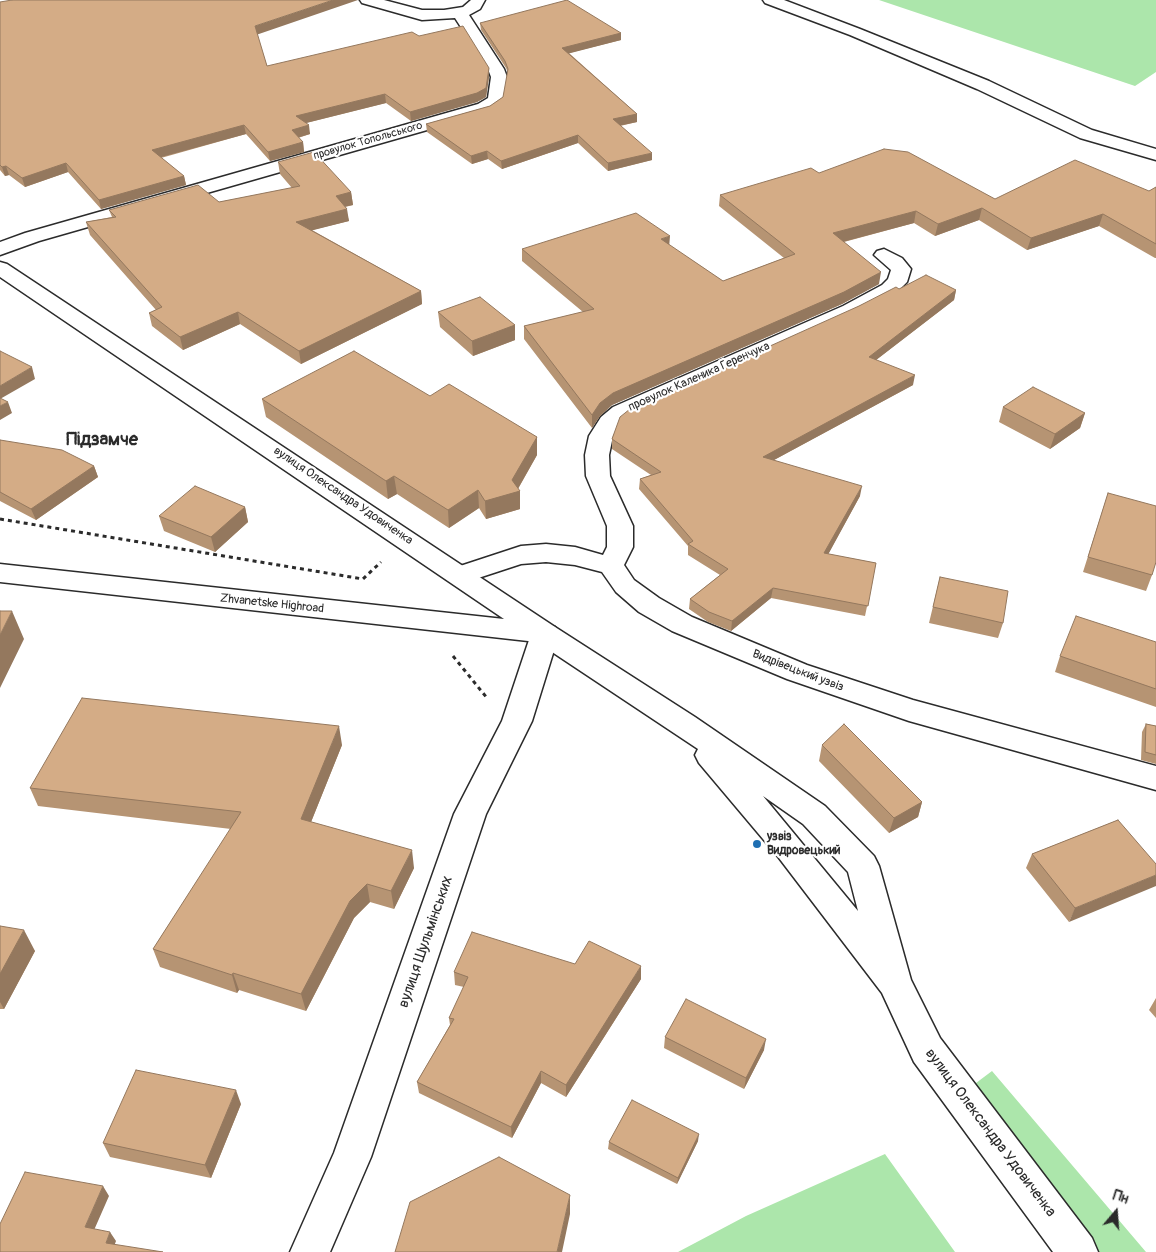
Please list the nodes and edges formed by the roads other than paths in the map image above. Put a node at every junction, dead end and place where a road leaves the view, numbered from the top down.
1 (367, 0) edge
2 (478, 0) edge
3 (770, 0) edge
4 (460, 13) junction
5 (1156, 155) edge
6 (0, 249) edge
7 (884, 255) dead end
8 (0, 268) edge
9 (611, 566) junction
10 (0, 573) edge
11 (460, 575) junction
12 (545, 634) junction
13 (685, 725) junction
14 (1156, 778) edge
15 (894, 982) junction
16 (310, 1252) edge
17 (1078, 1252) edge

1 - 4 street
2 - 4 street
3 - 5 street
4 - 6 street, провулок Топольського
7 - 9 street, провулок Каленика Геренчука
8 - 11 street, вулиця Олександра Удовиченка
9 - 11 street
9 - 14 street, Видрівецький узвіз
10 - 12 street, Zhvanetske Highroad
11 - 12 street, вулиця Олександра Удовиченка
12 - 13 street, вулиця Олександра Удовиченка
12 - 16 street, вулиця Шульмінських
13 - 15 street, вулиця Олександра Удовиченка
13 - 15 street, вулиця Олександра Удовиченка
15 - 17 street, вулиця Олександра Удовиченка

